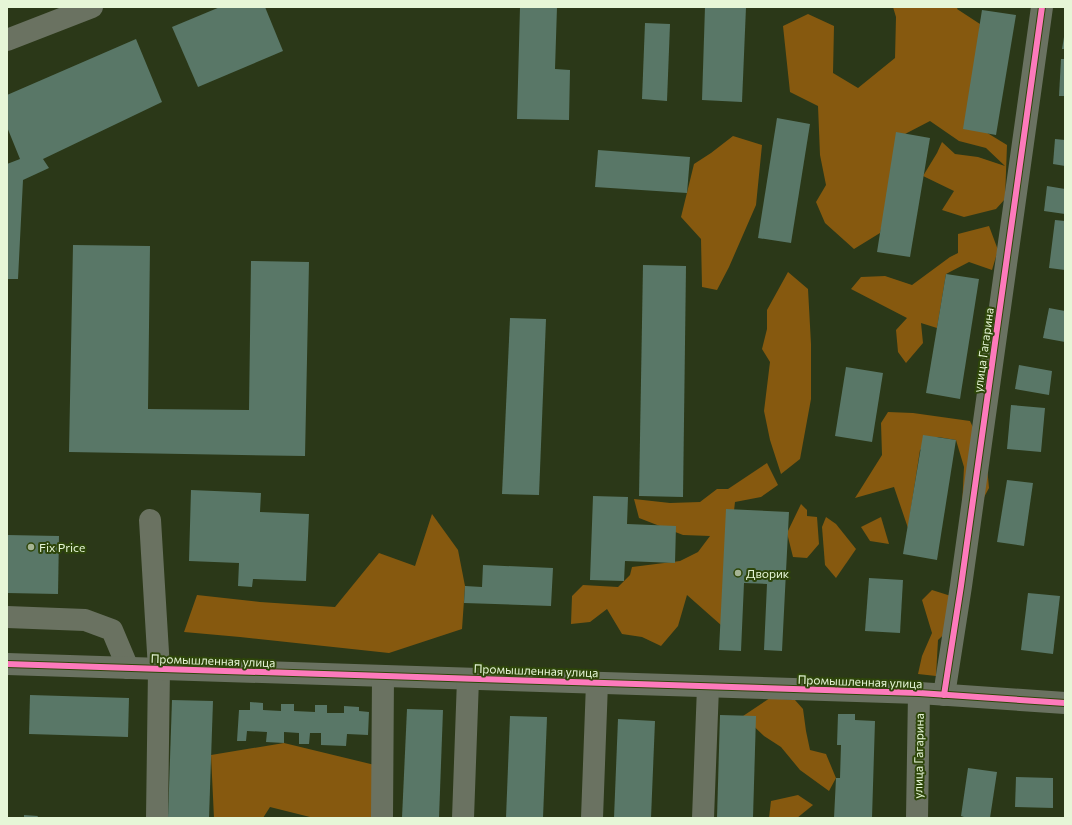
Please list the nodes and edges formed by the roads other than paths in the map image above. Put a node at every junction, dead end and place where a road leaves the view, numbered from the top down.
1 (92, 7) edge
2 (1042, 7) edge
3 (7, 40) edge
4 (150, 520) dead end
5 (7, 617) edge
6 (7, 664) edge
7 (128, 668) junction
8 (159, 669) junction
9 (383, 676) junction
10 (468, 679) junction
11 (597, 683) junction
12 (708, 687) junction
13 (919, 693) junction
14 (944, 695) junction
15 (1065, 703) edge
16 (157, 818) edge
17 (382, 818) edge
18 (463, 818) edge
19 (592, 818) edge
20 (703, 818) edge
21 (917, 818) edge

1 - 3 street
2 - 14 street, улица Гагарина
4 - 8 street
5 - 7 street
6 - 7 street, Промышленная улица
7 - 8 street, Промышленная улица
8 - 9 street, Промышленная улица
8 - 16 street
9 - 10 street, Промышленная улица
9 - 17 street
10 - 11 street, Промышленная улица
10 - 18 street
11 - 12 street, Промышленная улица
11 - 19 street
12 - 13 street, Промышленная улица
12 - 20 street
13 - 14 street, Промышленная улица
13 - 21 street, улица Гагарина
14 - 15 street, Промышленная улица

